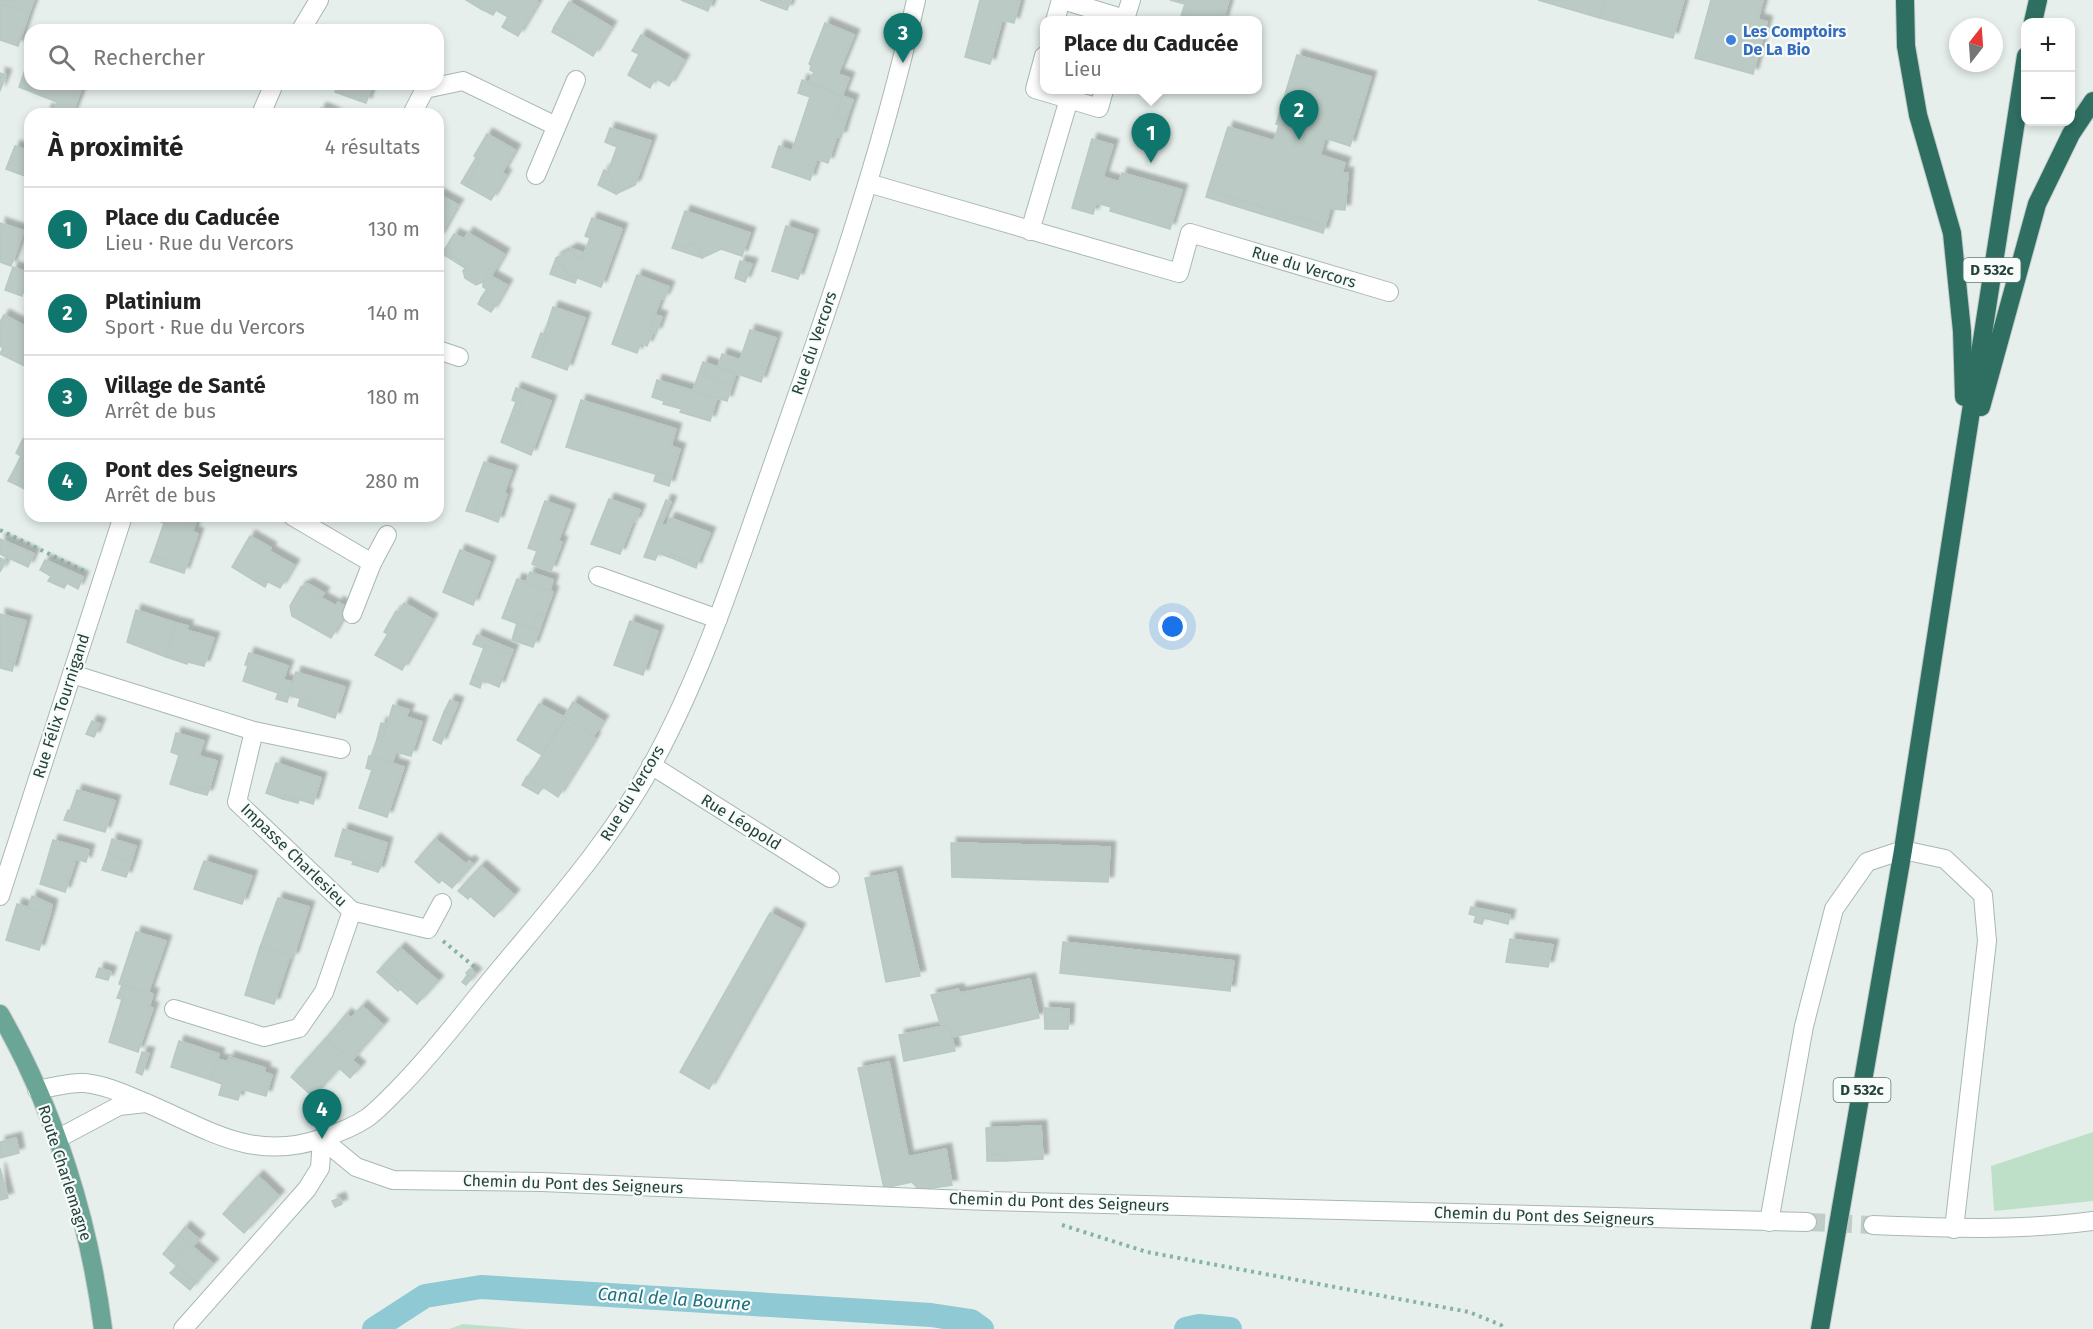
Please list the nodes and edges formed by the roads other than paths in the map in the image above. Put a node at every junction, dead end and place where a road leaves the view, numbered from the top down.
1 (319, 0) edge
2 (916, 0) edge
3 (1061, 0) edge
4 (1131, 0) edge
5 (1905, 0) edge
6 (2038, 0) edge
7 (1056, 16) edge
8 (1112, 16) edge
9 (1126, 16) edge
10 (2034, 18) edge
11 (305, 24) edge
12 (1040, 71) edge
13 (2023, 72) edge
14 (576, 80) dead end
15 (444, 85) edge
16 (271, 90) edge
17 (424, 90) edge
18 (1040, 91) edge
19 (1050, 94) edge
20 (1103, 94) edge
21 (1069, 99) junction
22 (2093, 101) edge
23 (264, 108) edge
24 (415, 108) edge
25 (556, 126) junction
26 (536, 175) dead end
27 (868, 183) junction
28 (1030, 231) junction
29 (1389, 292) dead end
30 (444, 352) edge
31 (459, 357) dead end
32 (1960, 484) junction
33 (121, 522) edge
34 (302, 522) edge
35 (387, 535) dead end
36 (372, 563) junction
37 (598, 576) dead end
38 (352, 614) dead end
39 (718, 619) junction
40 (72, 674) junction
41 (254, 731) junction
42 (341, 749) dead end
43 (651, 765) junction
44 (1903, 850) junction
45 (830, 878) dead end
46 (0, 896) edge
47 (442, 903) dead end
48 (352, 911) junction
49 (174, 1009) dead end
50 (0, 1014) edge
51 (37, 1090) junction
52 (147, 1103) junction
53 (57, 1139) junction
54 (322, 1139) junction
55 (2093, 1221) edge
56 (1769, 1222) junction
57 (1807, 1222) tunnel mouth
58 (1873, 1225) tunnel mouth
59 (1954, 1229) junction
60 (102, 1329) edge
61 (183, 1329) edge
62 (1820, 1329) edge

1 - 11 street
2 - 27 street, Rue du Vercors
3 - 7 street
3 - 8 street
4 - 9 street
5 - 32 highway
6 - 10 highway
12 - 18 street
13 - 32 highway, D 532c
14 - 25 street
15 - 25 street
16 - 23 street
17 - 24 street
19 - 21 street
20 - 21 street
21 - 28 street
22 - 32 highway
25 - 26 street
27 - 28 street, Rue du Vercors
27 - 39 street, Rue du Vercors
28 - 29 street, Rue du Vercors
30 - 31 street
32 - 44 highway, D 532c
33 - 40 street, Rue Félix Tournigand
34 - 36 street
35 - 36 street
36 - 38 street
37 - 39 street
39 - 43 street, Rue du Vercors
40 - 41 street
40 - 46 street, Rue Félix Tournigand
41 - 42 street
41 - 48 street, Impasse Charlesieu
43 - 45 street, Rue Léopold
43 - 54 street, Rue du Vercors
44 - 56 street
44 - 59 street
44 - 62 highway, D 532c
47 - 48 street
48 - 49 street, Impasse Charlesieu
50 - 51 main road, Route Charlemagne
51 - 52 street, Rue du Vercors
51 - 53 main road, Route Charlemagne
52 - 53 street
52 - 54 street, Rue du Vercors
53 - 60 main road, Route Charlemagne
54 - 56 street, Chemin du Pont des Seigneurs
54 - 61 street
55 - 59 street
56 - 57 street, Chemin du Pont des Seigneurs
58 - 59 street

